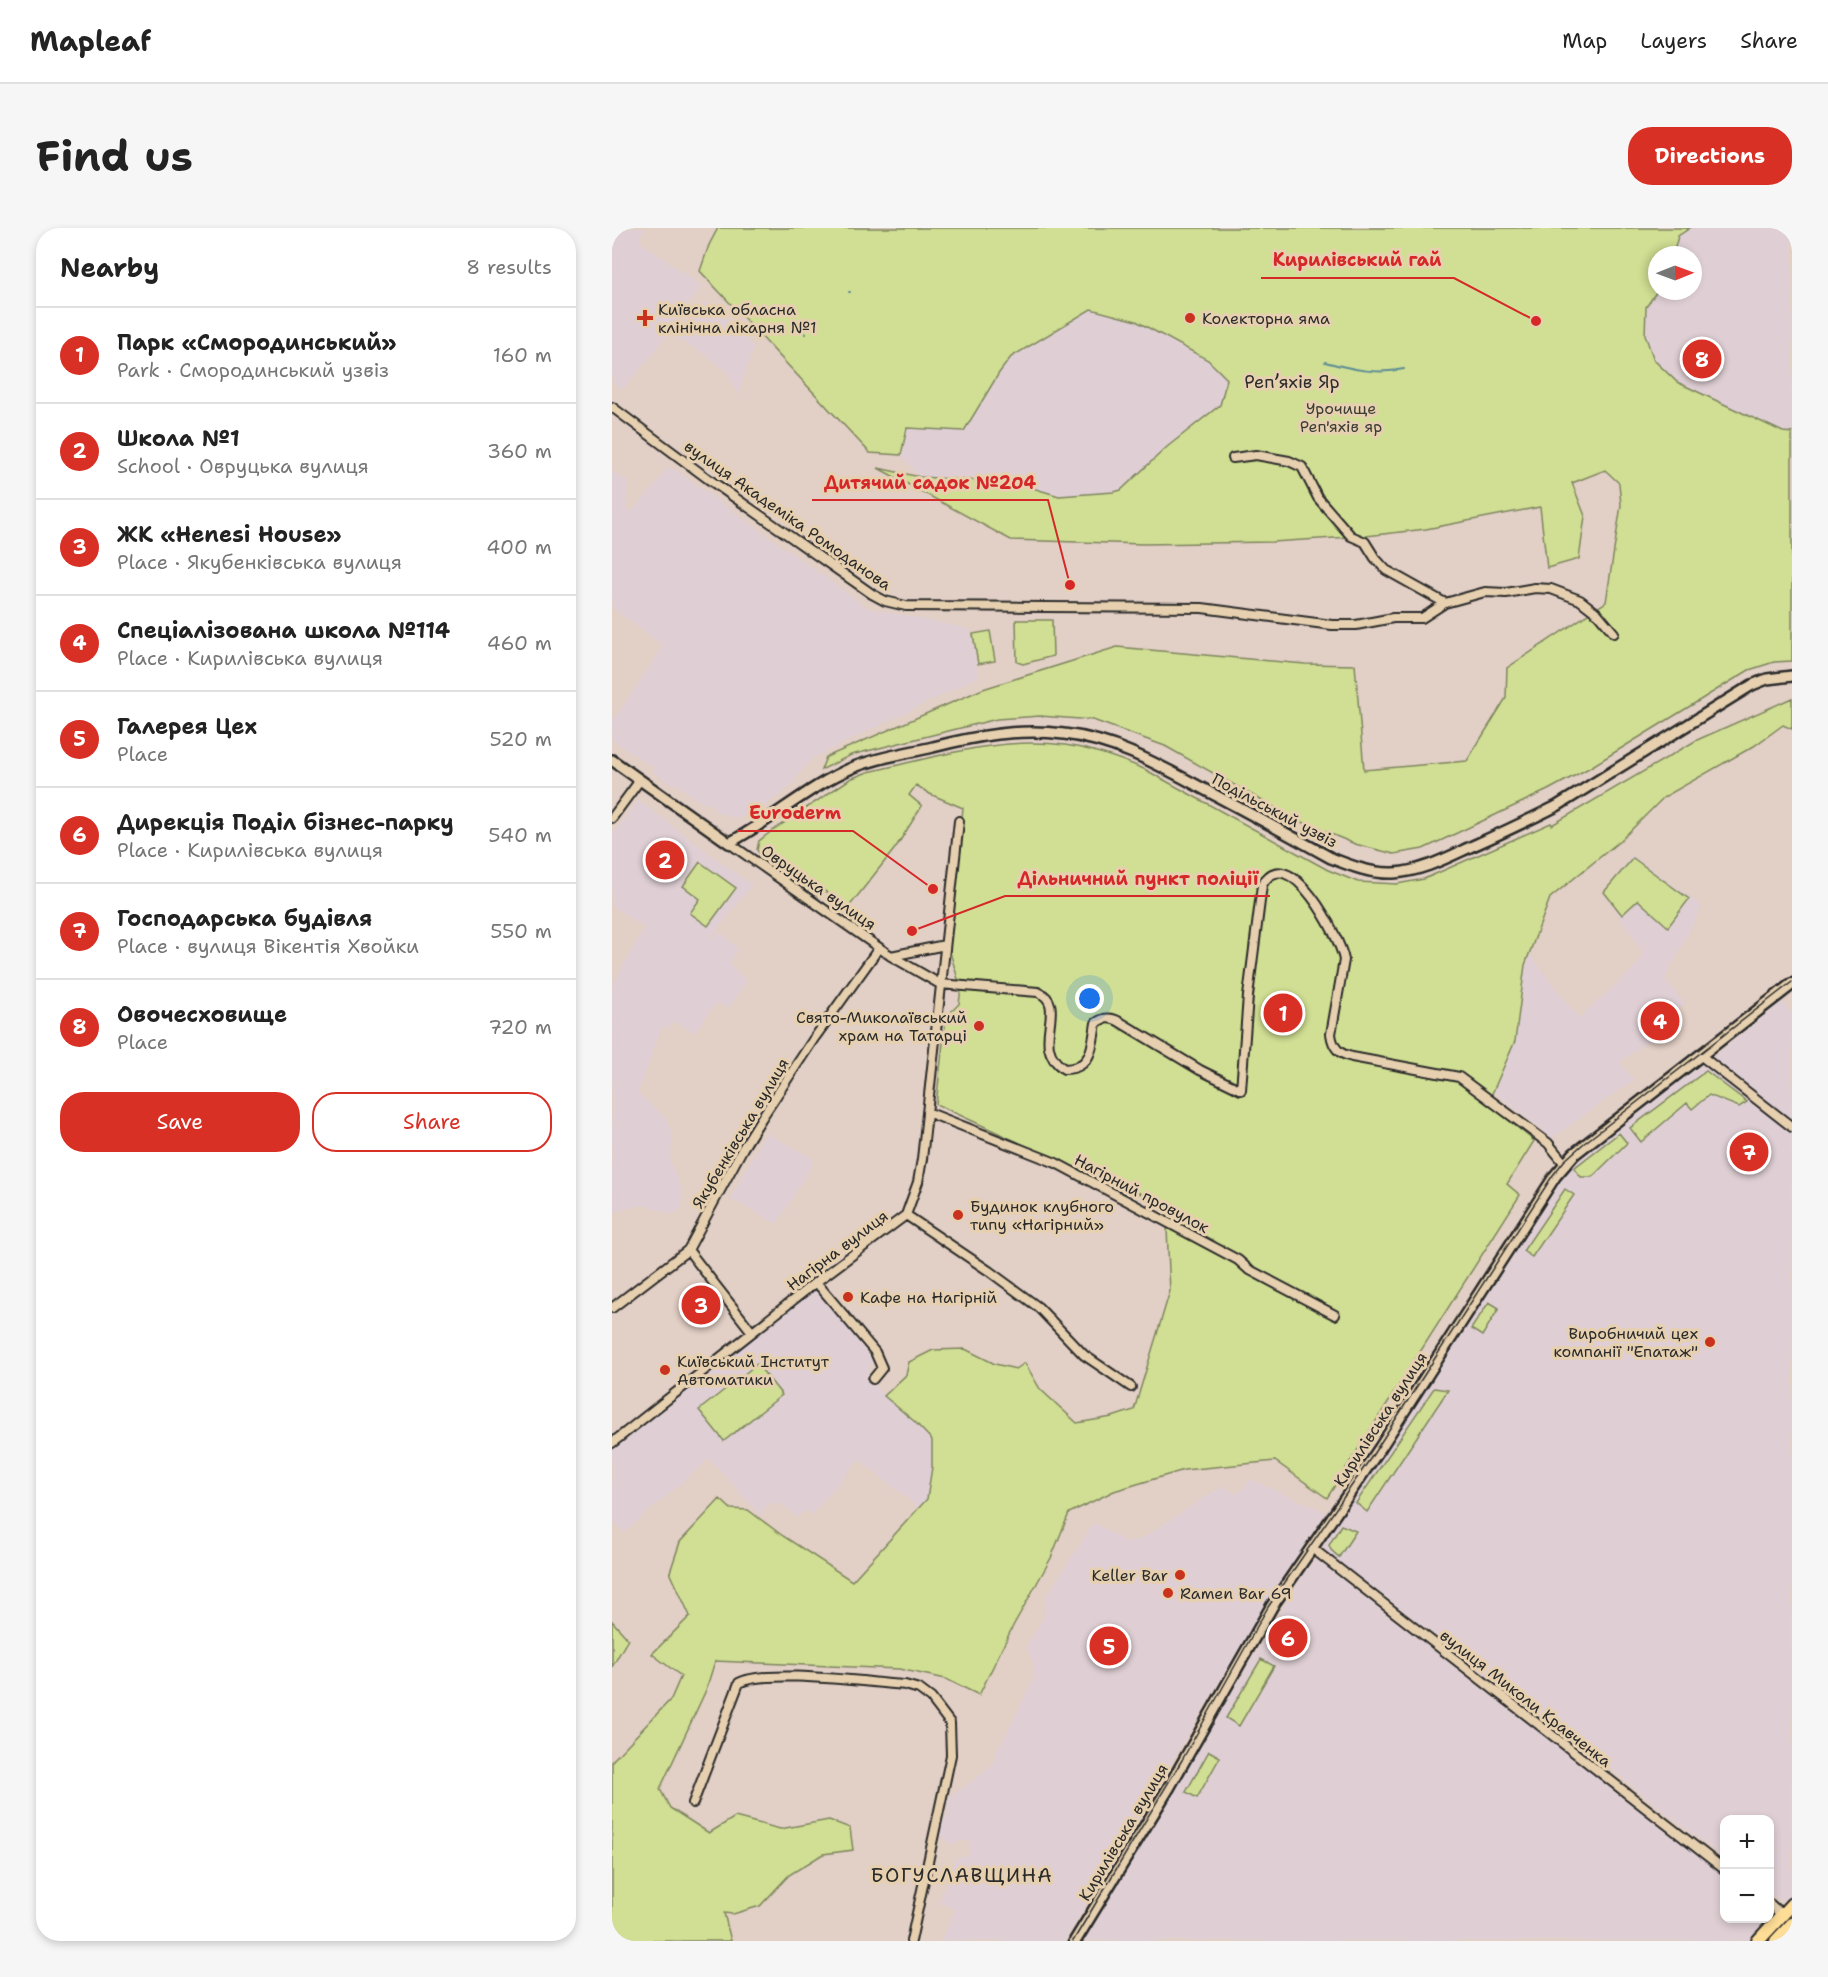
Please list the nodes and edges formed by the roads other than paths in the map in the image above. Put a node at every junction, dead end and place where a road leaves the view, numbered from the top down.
1 (612, 407) edge
2 (1233, 458) dead end
3 (1445, 603) junction
4 (1614, 633) dead end
5 (1792, 676) edge
6 (612, 760) edge
7 (640, 780) junction
8 (612, 818) edge
9 (959, 821) dead end
10 (729, 843) junction
11 (945, 945) junction
12 (879, 948) junction
13 (891, 956) junction
14 (940, 984) junction
15 (1792, 984) edge
16 (1700, 1055) junction
17 (927, 1112) junction
18 (1792, 1127) edge
19 (1565, 1164) junction
20 (906, 1215) junction
21 (688, 1250) junction
22 (816, 1282) junction
23 (612, 1308) edge
24 (1335, 1315) dead end
25 (752, 1332) junction
26 (873, 1379) dead end
27 (1131, 1388) dead end
28 (612, 1443) edge
29 (1312, 1548) junction
30 (693, 1803) dead end
31 (1720, 1865) edge
32 (1792, 1904) edge
33 (1774, 1908) edge
34 (1782, 1915) junction
35 (1792, 1924) edge
36 (911, 1941) edge
37 (1075, 1941) edge
38 (1758, 1941) edge
39 (1776, 1941) edge

1 - 3 street, вулиця Академіка Ромоданова
2 - 3 street
3 - 4 street, вулиця Академіка Ромоданова
5 - 10 street, Подільський узвіз
6 - 7 street, Овруцька вулиця
7 - 8 street
7 - 10 street, Овруцька вулиця
9 - 11 street, Нагірна вулиця
10 - 12 street, Овруцька вулиця
11 - 13 street
11 - 14 street, Нагірна вулиця
12 - 13 street, Овруцька вулиця
12 - 21 street, Якубенківська вулиця
13 - 14 street, Овруцька вулиця
14 - 17 street, Нагірна вулиця
14 - 19 street
15 - 16 main road, Кирилівська вулиця
16 - 18 street
16 - 19 main road, Кирилівська вулиця
17 - 20 street, Нагірна вулиця
17 - 24 street, Нагірний провулок
19 - 29 main road, Кирилівська вулиця
20 - 22 street, Нагірна вулиця
20 - 27 street
21 - 23 street
21 - 25 street
22 - 25 street, Нагірна вулиця
22 - 26 street
25 - 28 street, Нагірна вулиця
29 - 31 street, вулиця Миколи Кравченка
29 - 37 main road, Кирилівська вулиця
30 - 36 street
32 - 34 main road
33 - 34 street
34 - 38 main road
35 - 39 main road

